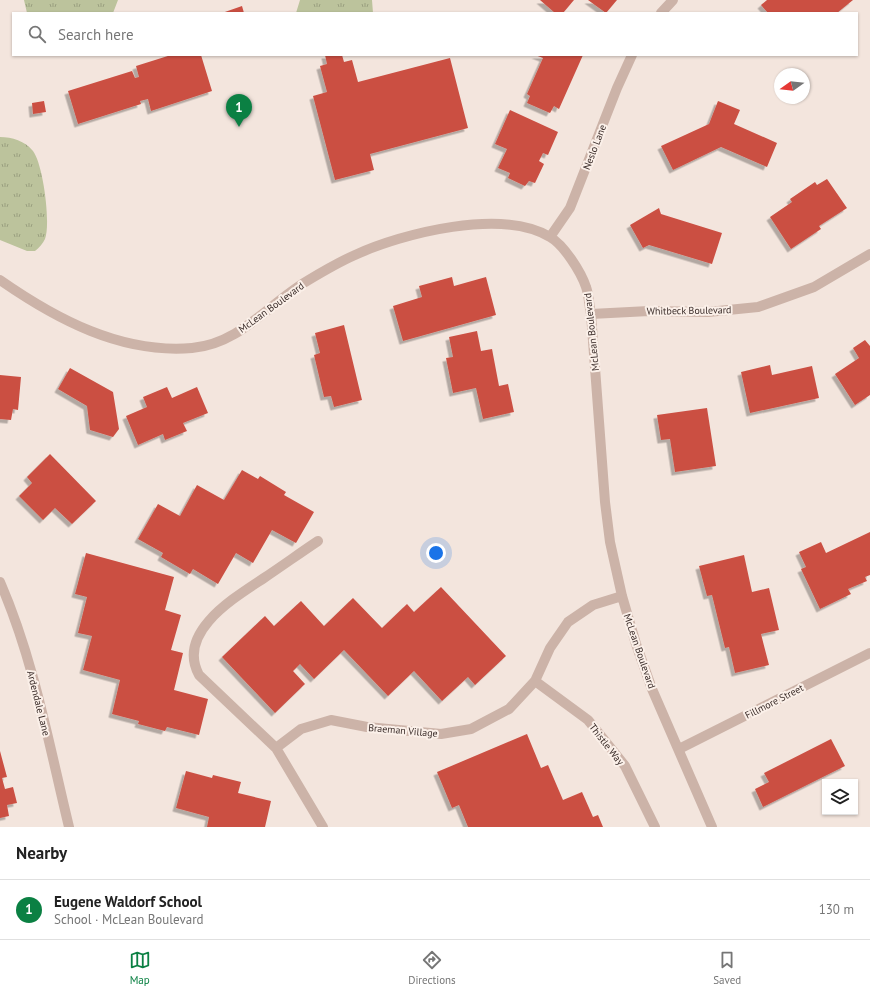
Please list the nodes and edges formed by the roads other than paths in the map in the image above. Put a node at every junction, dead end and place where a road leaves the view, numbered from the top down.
1 (673, 0) edge
2 (662, 12) edge
3 (632, 56) edge
4 (550, 237) junction
5 (870, 254) edge
6 (0, 280) edge
7 (591, 314) junction
8 (318, 541) dead end
9 (0, 582) edge
10 (622, 596) junction
11 (870, 653) edge
12 (535, 681) junction
13 (276, 748) junction
14 (679, 749) junction
15 (69, 827) edge
16 (323, 827) edge
17 (655, 827) edge
18 (712, 827) edge

1 - 2 street
3 - 4 street, Neslo Lane
4 - 6 street, McLean Boulevard
4 - 7 street, McLean Boulevard
5 - 7 street, Whitbeck Boulevard
7 - 10 street, McLean Boulevard
8 - 13 street
9 - 15 street, Ardendale Lane
10 - 12 street, Braeman Village
10 - 14 street, McLean Boulevard
11 - 14 street, Fillmore Street
12 - 13 street, Braeman Village
12 - 17 street, Thistle Way
13 - 16 street
14 - 18 street, McLean Boulevard

